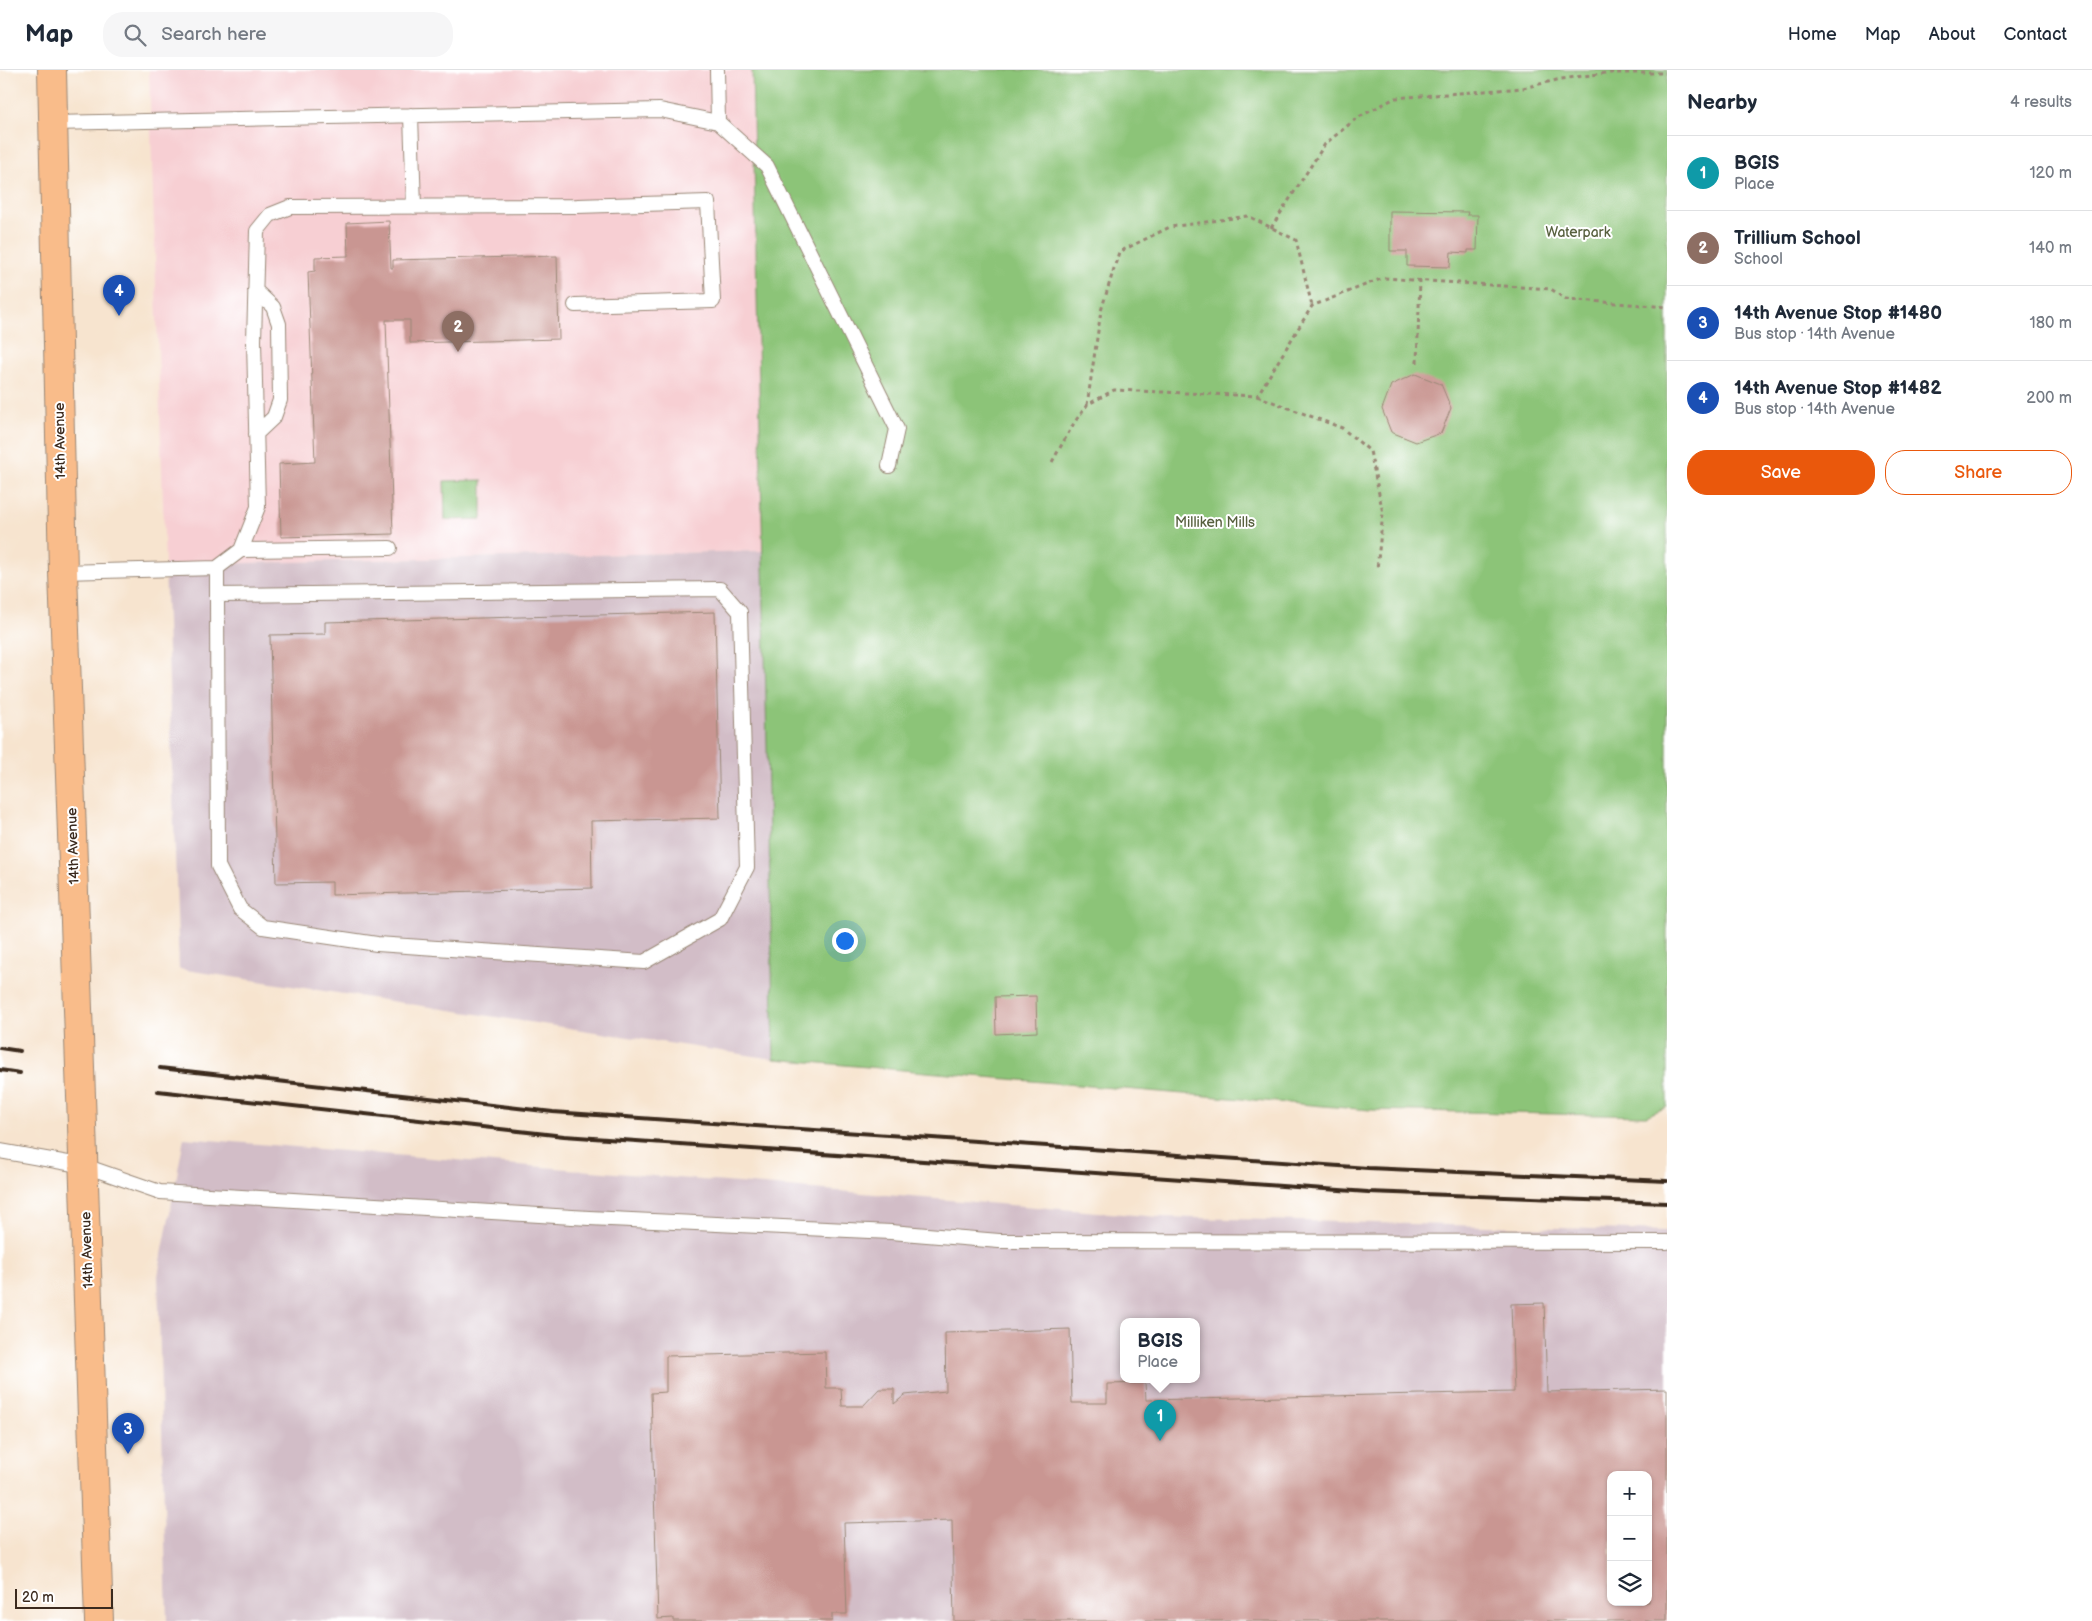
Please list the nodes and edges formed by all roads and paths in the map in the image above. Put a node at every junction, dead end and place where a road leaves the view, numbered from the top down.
1 (52, 70) edge
2 (717, 70) edge
3 (1667, 73) edge
4 (411, 115) junction
5 (718, 122) junction
6 (53, 123) junction
7 (414, 207) junction
8 (1271, 228) junction
9 (1420, 280) junction
10 (255, 290) junction
11 (575, 305) dead end
12 (1312, 306) junction
13 (1667, 307) edge
14 (1417, 363) dead end
15 (1257, 396) junction
16 (1087, 405) junction
17 (256, 434) junction
18 (1052, 462) dead end
19 (889, 466) dead end
20 (390, 548) dead end
21 (241, 550) junction
22 (217, 568) junction
23 (1377, 569) dead end
24 (63, 572) junction
25 (217, 594) junction
26 (0, 1151) edge
27 (85, 1166) junction
28 (1667, 1242) edge
29 (99, 1621) edge

1 - 6 main road, 14th Avenue
2 - 5 lane
3 - 8 path
4 - 5 lane
4 - 6 lane
4 - 7 lane
5 - 19 lane
6 - 24 main road, 14th Avenue
7 - 10 lane
7 - 11 lane
8 - 12 path
8 - 16 path
9 - 12 path
9 - 13 path
9 - 14 path
10 - 17 lane
10 - 17 lane
12 - 15 path
15 - 16 path
15 - 23 path
16 - 18 path
17 - 21 lane
20 - 21 lane
21 - 22 lane
22 - 24 lane
22 - 25 lane
24 - 27 main road, 14th Avenue
25 - 25 lane
26 - 27 lane
27 - 28 lane
27 - 29 main road, 14th Avenue

